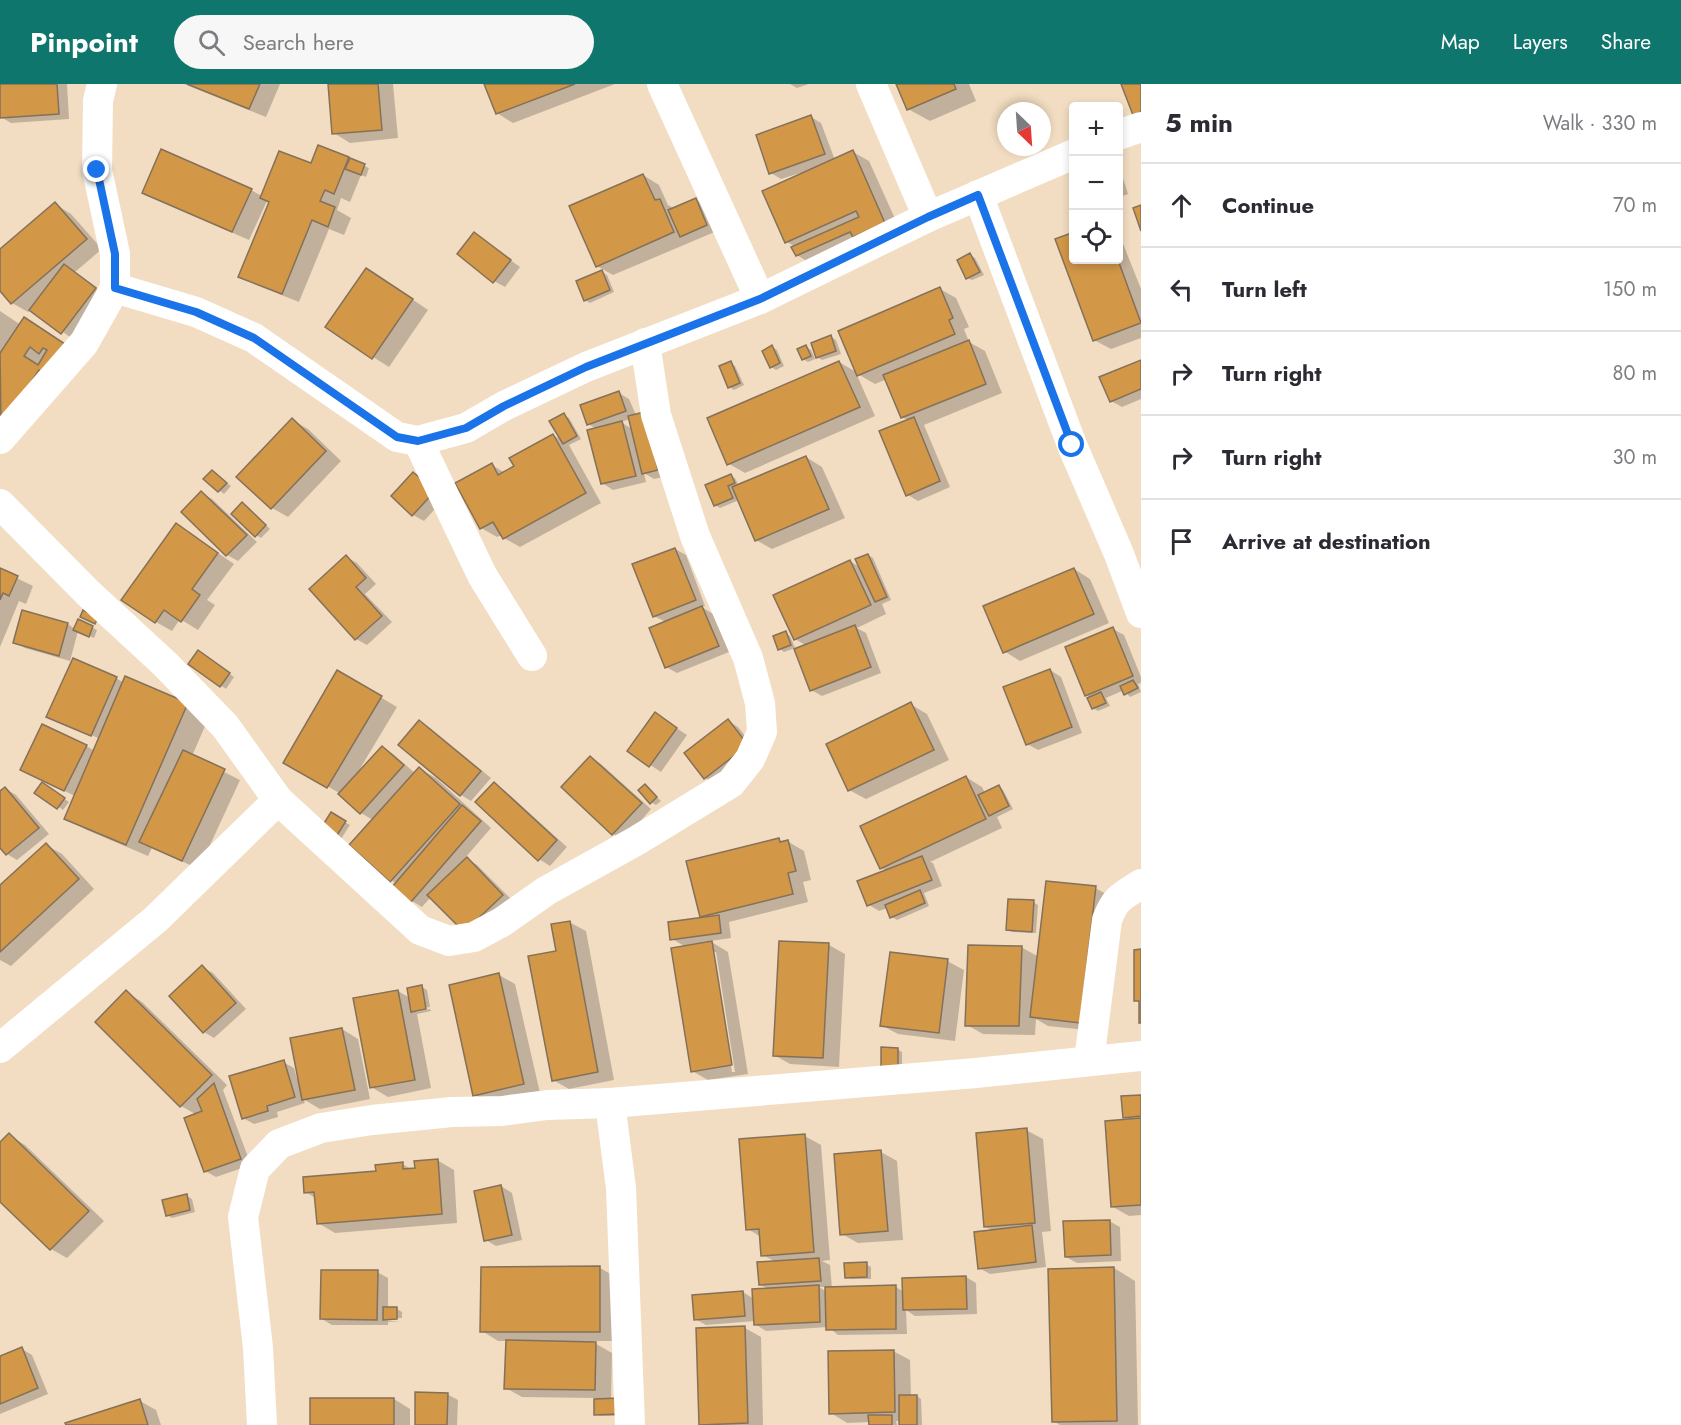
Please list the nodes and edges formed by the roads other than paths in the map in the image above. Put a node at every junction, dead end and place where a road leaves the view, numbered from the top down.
1 (102, 84) edge
2 (663, 84) edge
3 (871, 84) edge
4 (1141, 127) edge
5 (1123, 134) edge
6 (1069, 156) edge
7 (978, 195) junction
8 (928, 217) junction
9 (115, 288) junction
10 (760, 299) junction
11 (645, 343) junction
12 (0, 438) edge
13 (418, 441) junction
14 (0, 504) edge
15 (1130, 551) edge
16 (1141, 613) edge
17 (532, 656) dead end
18 (278, 800) junction
19 (1141, 884) edge
20 (0, 1048) edge
21 (1141, 1056) edge
22 (1089, 1061) junction
23 (610, 1103) junction
24 (262, 1425) edge
25 (630, 1425) edge

1 - 9 street
2 - 10 street
3 - 8 street
4 - 5 street
6 - 7 street
7 - 8 street
7 - 15 street
8 - 10 street
9 - 12 street
9 - 13 street
10 - 11 street
11 - 13 street
11 - 18 street
13 - 17 street
14 - 18 street
15 - 16 street
18 - 20 street
19 - 22 street
21 - 22 street
22 - 23 street
23 - 24 street
23 - 25 street

